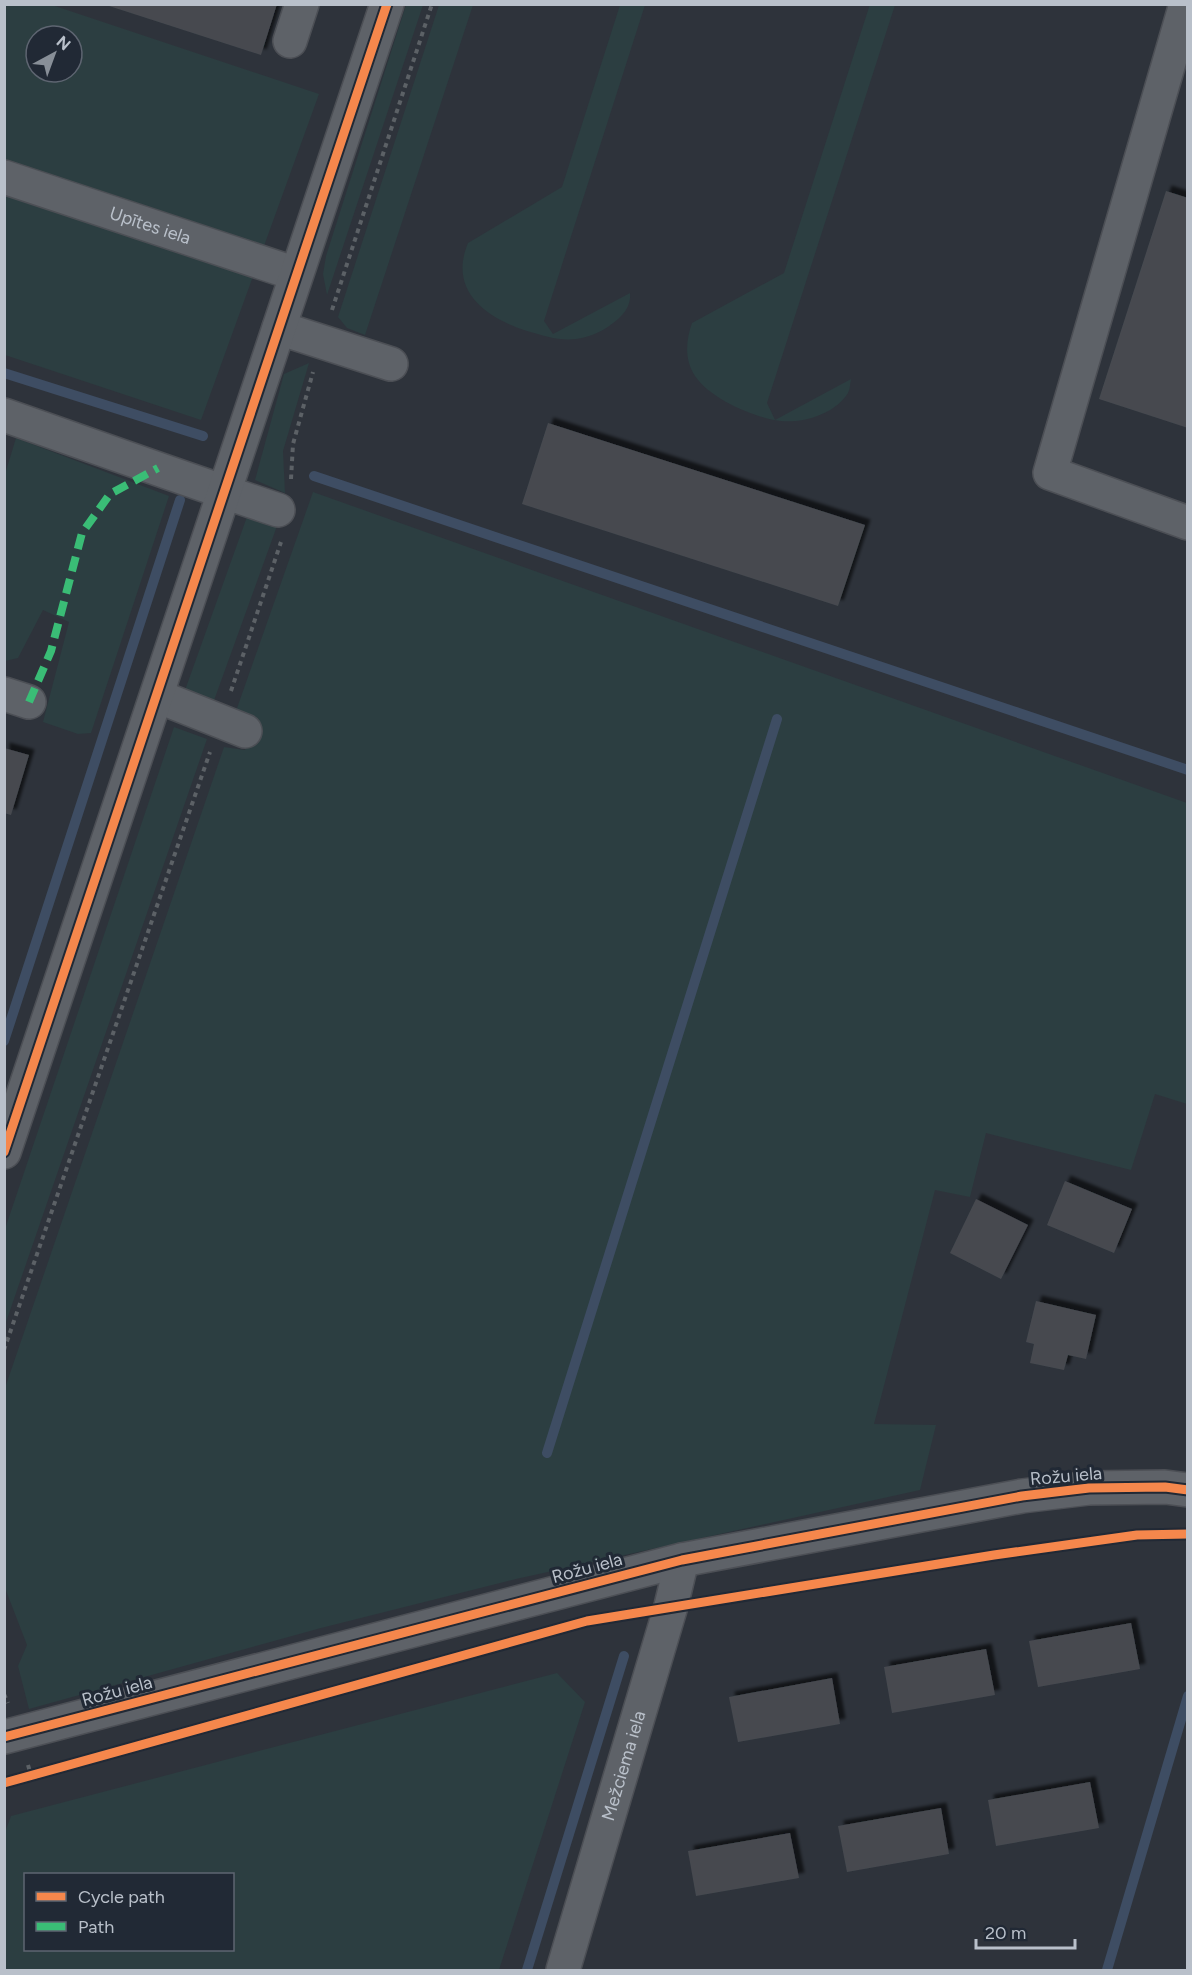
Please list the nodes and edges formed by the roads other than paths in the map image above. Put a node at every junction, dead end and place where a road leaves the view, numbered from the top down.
1 (302, 4) edge
2 (387, 4) edge
3 (1186, 4) edge
4 (290, 41) dead end
5 (4, 177) edge
6 (296, 274) junction
7 (279, 328) junction
8 (391, 364) dead end
9 (4, 415) edge
10 (225, 493) junction
11 (284, 512) road end
12 (1188, 523) edge
13 (157, 696) junction
14 (233, 726) road end
15 (4, 1152) edge
16 (1188, 1490) edge
17 (682, 1560) junction
18 (4, 1737) edge
19 (563, 1971) edge

1 - 4 street
2 - 6 street
3 - 12 street
5 - 6 street, Upītes iela
6 - 7 street
7 - 8 street
7 - 10 street
9 - 10 street
10 - 11 street
10 - 13 street
13 - 14 street
13 - 15 street
16 - 17 street, Rožu iela
17 - 18 street, Rožu iela
17 - 19 street, Mežciema iela

